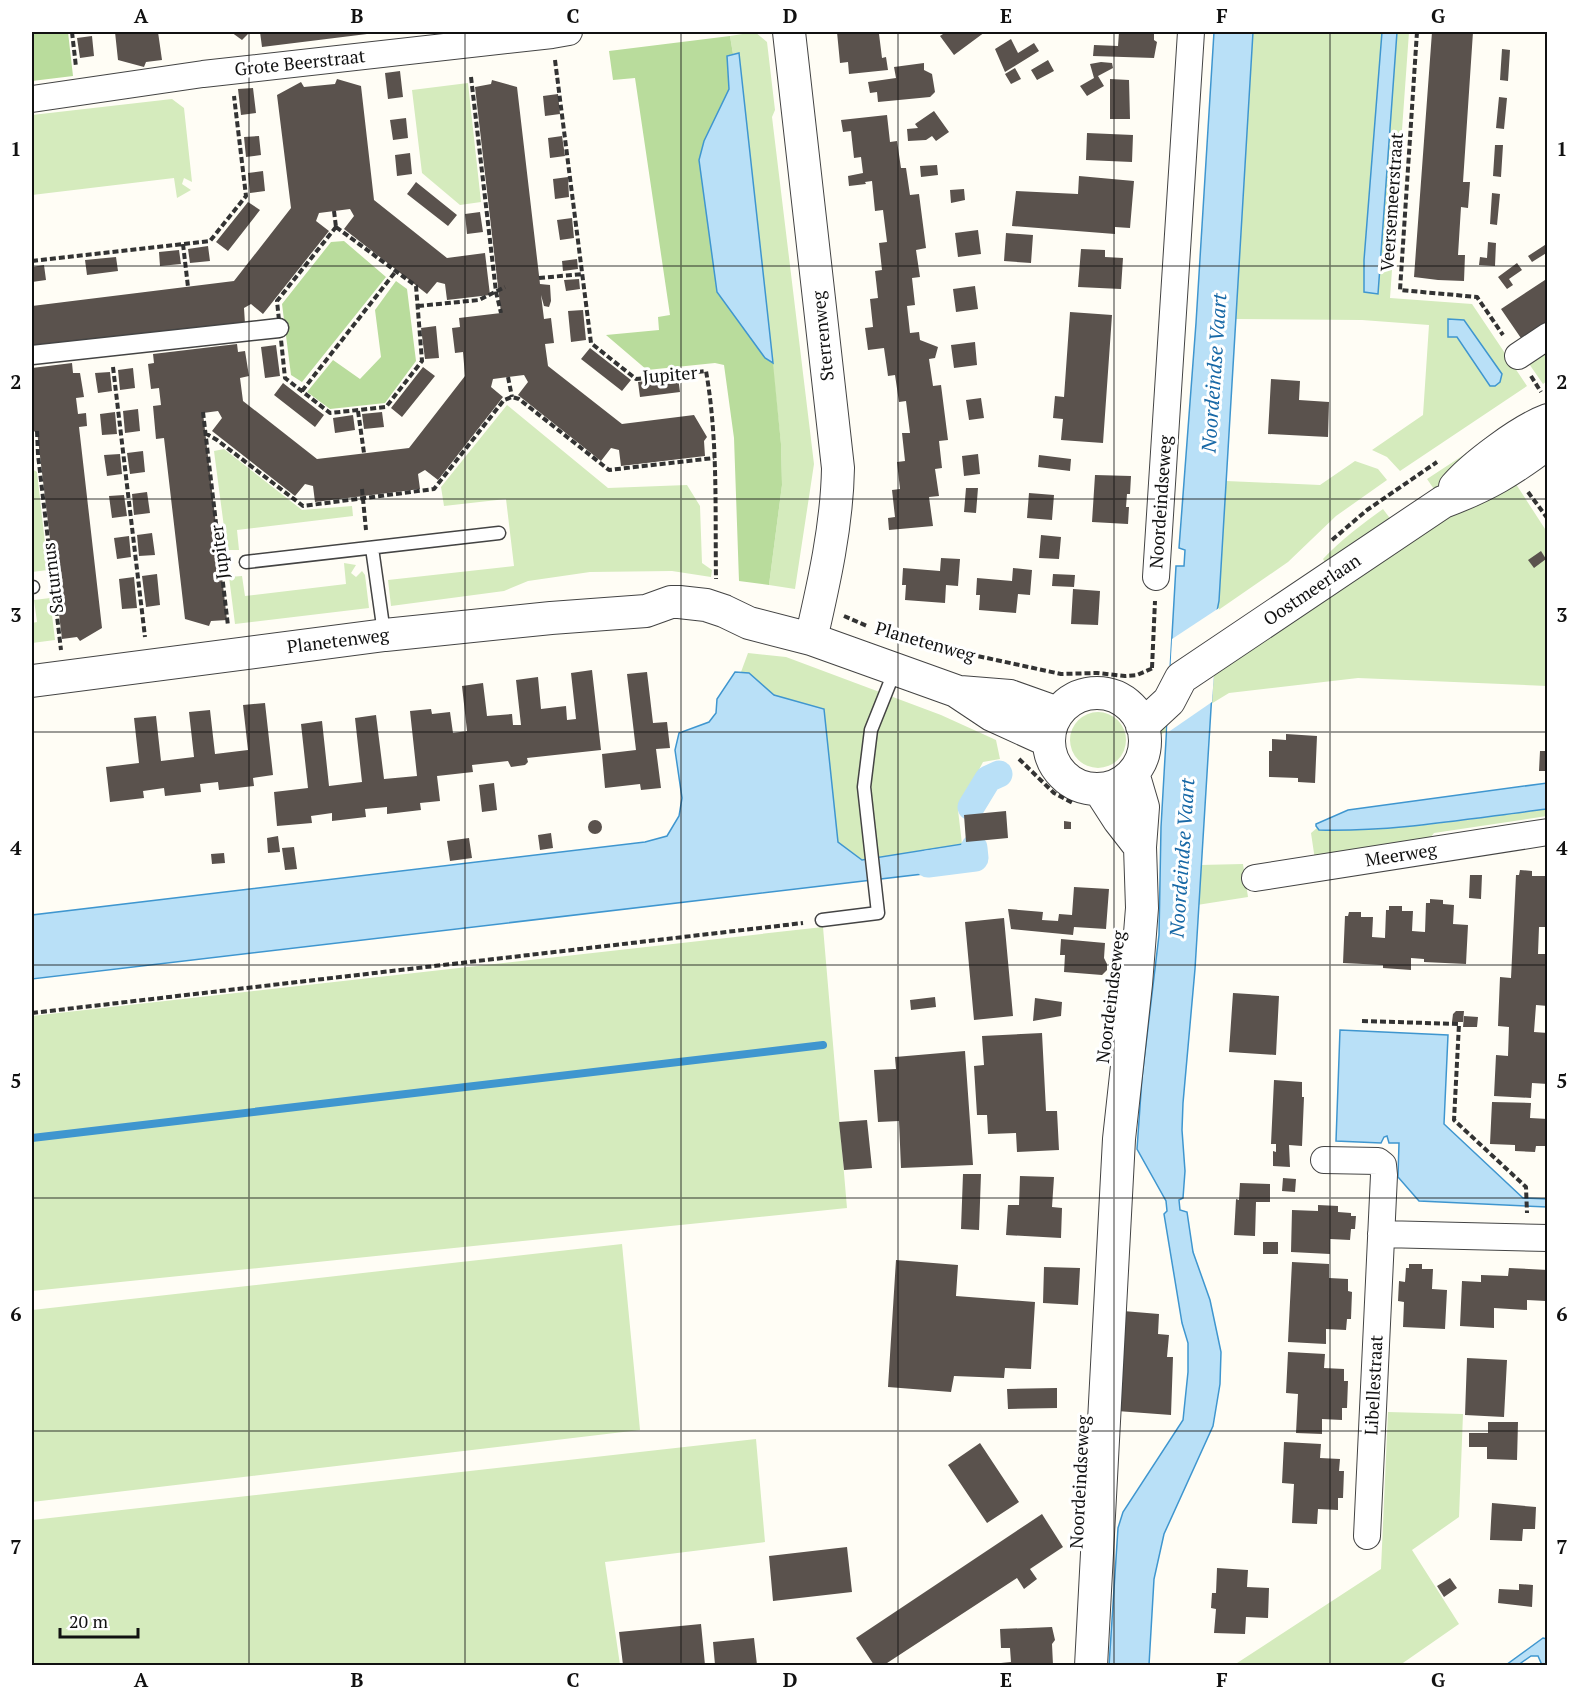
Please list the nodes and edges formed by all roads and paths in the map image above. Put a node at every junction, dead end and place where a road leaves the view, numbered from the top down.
1 (72, 32) edge
2 (789, 32) edge
3 (1191, 32) edge
4 (1417, 32) edge
5 (561, 33) edge
6 (231, 71) junction
7 (471, 77) dead end
8 (79, 92) junction
9 (32, 99) edge
10 (334, 211) dead end
11 (336, 227) junction
12 (183, 244) junction
13 (32, 261) edge
14 (396, 271) junction
15 (583, 274) junction
16 (539, 278) dead end
17 (188, 287) dead end
18 (505, 287) dead end
19 (496, 292) junction
20 (418, 306) junction
21 (501, 314) dead end
22 (279, 328) junction
23 (1548, 336) edge
24 (111, 347) junction
25 (32, 355) edge
26 (1518, 356) junction
27 (508, 377) dead end
28 (302, 391) junction
29 (512, 397) junction
30 (1544, 406) edge
31 (358, 411) junction
32 (203, 412) dead end
33 (38, 431) dead end
34 (205, 433) junction
35 (1548, 442) edge
36 (364, 453) dead end
37 (714, 459) junction
38 (362, 489) dead end
39 (363, 498) junction
40 (1443, 502) junction
41 (1548, 509) edge
42 (1543, 512) dead end
43 (499, 533) dead end
44 (372, 548) junction
45 (246, 562) dead end
46 (1156, 577) joint
47 (716, 580) dead end
48 (819, 604) junction
49 (874, 629) dead end
50 (384, 635) junction
51 (229, 636) dead end
52 (811, 639) junction
53 (146, 647) dead end
54 (61, 654) dead end
55 (899, 654) junction
56 (1035, 669) joint
57 (32, 681) edge
58 (956, 691) junction
59 (1134, 715) junction
60 (1015, 724) junction
61 (1053, 727) junction
62 (1133, 772) junction
63 (1090, 798) junction
64 (1548, 832) edge
65 (1140, 847) junction
66 (1255, 878) dead end
67 (822, 920) joint
68 (32, 1013) edge
69 (1362, 1021) dead end
70 (1324, 1160) dead end
71 (1527, 1210) dead end
72 (1381, 1234) junction
73 (1548, 1238) edge
74 (1367, 1536) dead end
75 (1091, 1665) edge

1 - 8 path
2 - 48 street, Sterrenweg
3 - 46 street, Noordeindseweg
4 - 26 path, Veersemeerstraat
5 - 6 street, Grote Beerstraat
5 - 15 path, Jupiter
6 - 8 street, Grote Beerstraat
6 - 12 path
7 - 19 path
8 - 9 street, Grote Beerstraat
10 - 11 path
11 - 14 path
11 - 22 path
12 - 13 path
12 - 17 path
14 - 20 path
14 - 28 path
15 - 16 path
15 - 37 path, Jupiter
18 - 19 path
19 - 20 path
19 - 21 path
20 - 31 path
22 - 24 street
22 - 28 path
23 - 26 street
24 - 25 street
24 - 53 path
26 - 30 path, Veersemeerstraat
27 - 29 path
28 - 31 path
29 - 37 path
29 - 39 path
30 - 40 street, Oostmeerlaan
31 - 36 path
32 - 34 path, Jupiter
33 - 54 path, Saturnus
34 - 39 path
34 - 51 path, Jupiter
35 - 40 street, Oostmeerlaan
37 - 47 path, Jupiter
38 - 39 path
39 - 44 path
40 - 59 street, Oostmeerlaan
41 - 42 path
43 - 44 lane, Jupiter
44 - 45 lane, Jupiter
44 - 50 lane
46 - 56 path, Noordeindseweg
48 - 49 path, Planetenweg
48 - 52 street, Sterrenweg
50 - 52 street, Planetenweg
50 - 57 street, Planetenweg
52 - 55 street, Planetenweg
55 - 56 path, Planetenweg
55 - 58 street, Planetenweg
55 - 67 lane
58 - 60 street, Planetenweg
58 - 61 street, Planetenweg
59 - 61 street
59 - 62 street
60 - 61 street, Planetenweg
60 - 63 path
61 - 63 street
62 - 63 street
62 - 65 street, Noordeindseweg
63 - 65 street
64 - 66 street, Meerweg
65 - 75 street, Noordeindseweg
67 - 68 path
69 - 71 path
70 - 72 street, Libellestraat
72 - 73 street
72 - 74 street, Libellestraat

